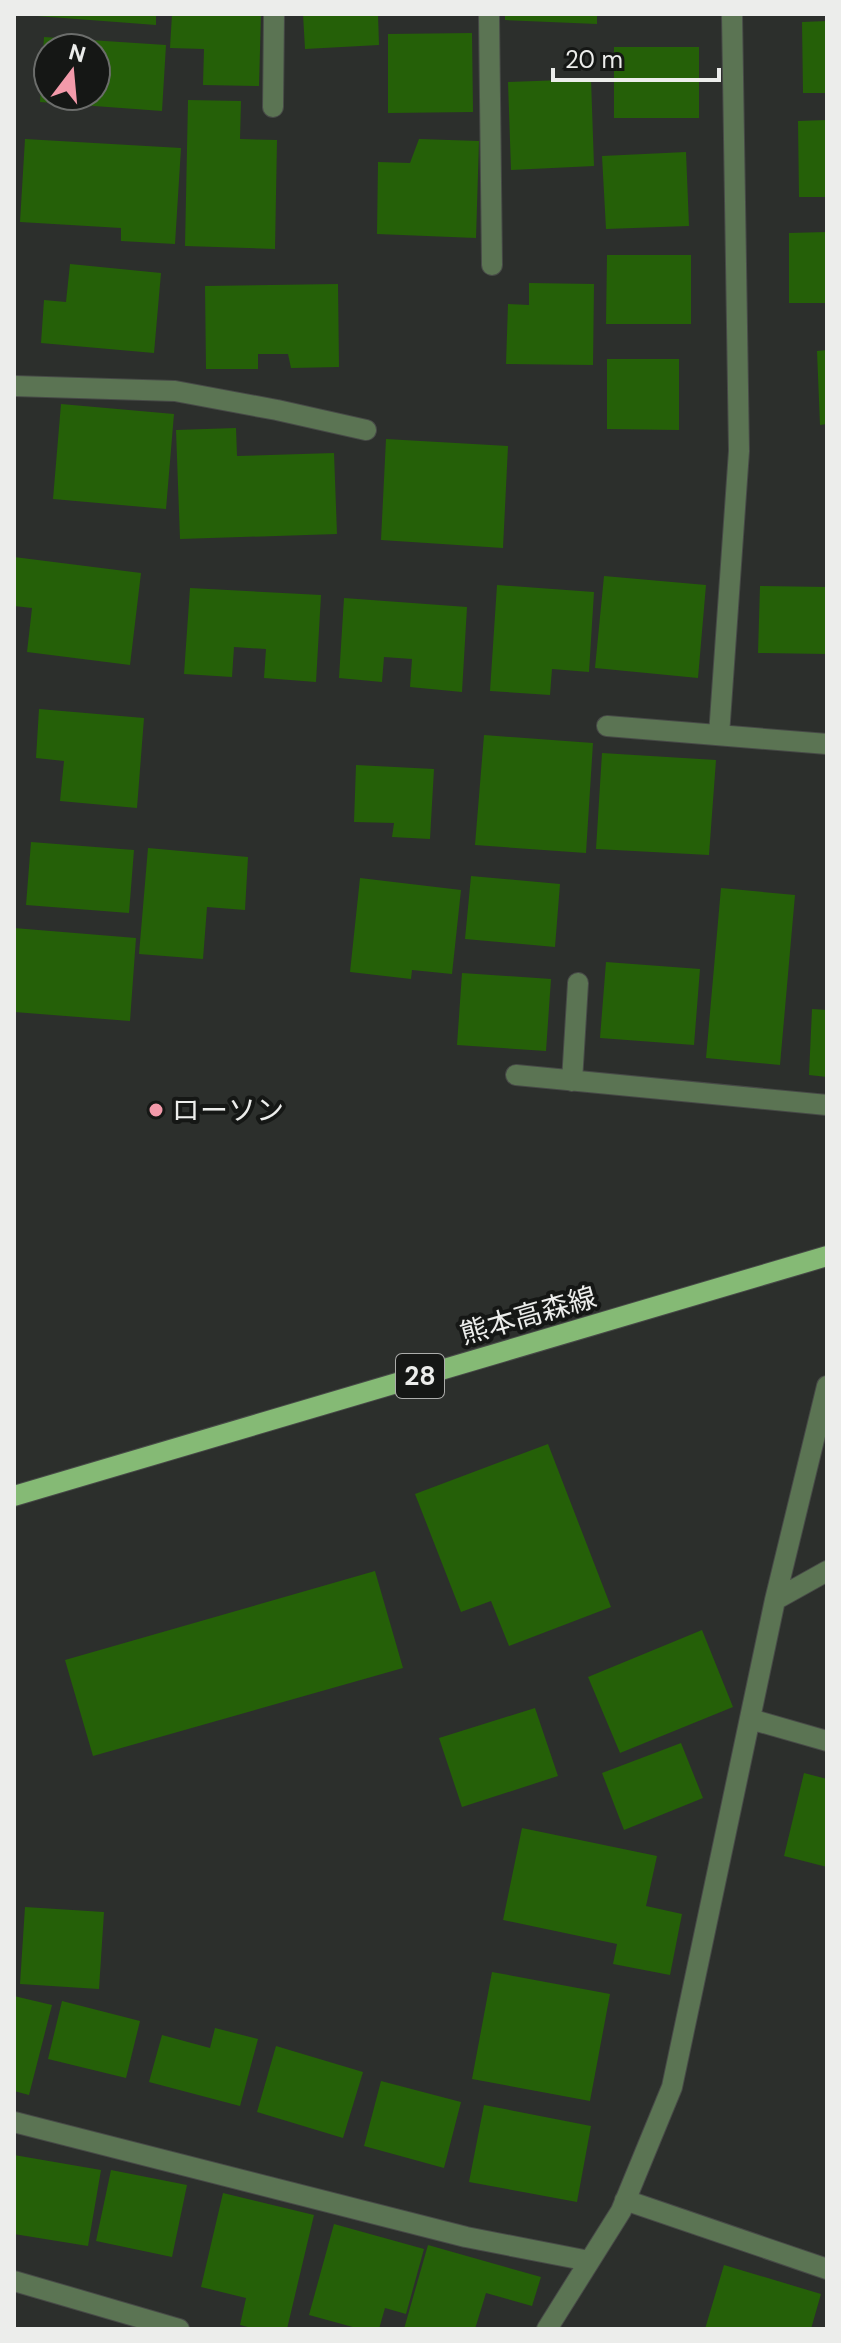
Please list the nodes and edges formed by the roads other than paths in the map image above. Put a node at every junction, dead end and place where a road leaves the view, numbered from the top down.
1 (274, 14) edge
2 (489, 14) edge
3 (732, 14) edge
4 (273, 107) dead end
5 (492, 265) dead end
6 (14, 386) edge
7 (366, 430) dead end
8 (607, 726) dead end
9 (719, 735) junction
10 (827, 744) edge
11 (578, 983) dead end
12 (516, 1075) dead end
13 (572, 1081) junction
14 (827, 1105) edge
15 (827, 1256) edge
16 (827, 1386) edge
17 (14, 1496) edge
18 (827, 1571) edge
19 (775, 1600) junction
20 (750, 1719) junction
21 (827, 1741) edge
22 (14, 2122) edge
23 (625, 2200) junction
24 (589, 2261) junction
25 (827, 2269) edge
26 (14, 2281) edge
27 (179, 2329) edge
28 (547, 2329) edge

1 - 4 street
2 - 5 street
3 - 9 street
6 - 7 street
8 - 9 street
9 - 10 street
11 - 13 street
12 - 13 street
13 - 14 street
15 - 17 main road, 熊本高森線 / 28
16 - 19 street
18 - 19 street
19 - 20 street
20 - 21 street
20 - 23 street
22 - 24 street
23 - 24 street
23 - 25 street
24 - 28 street
26 - 27 street

